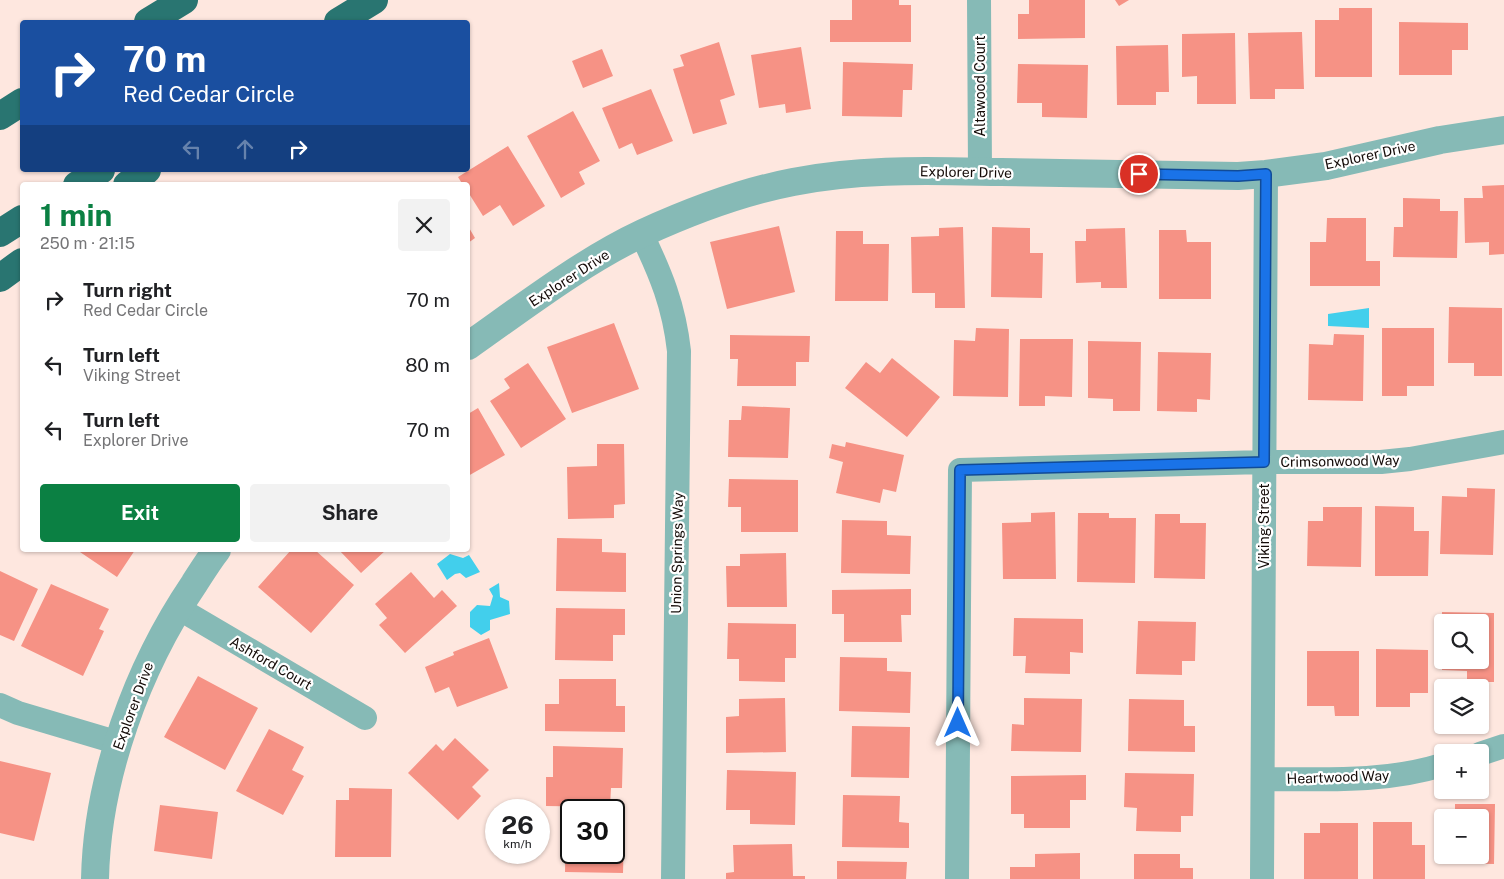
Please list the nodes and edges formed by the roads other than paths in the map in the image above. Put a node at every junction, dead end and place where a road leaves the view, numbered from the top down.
1 (184, 0) edge
2 (376, 0) edge
3 (979, 0) edge
4 (151, 20) edge
5 (341, 20) edge
6 (350, 20) edge
7 (20, 103) edge
8 (0, 116) edge
9 (1504, 130) edge
10 (98, 172) edge
11 (144, 172) edge
12 (980, 172) junction
13 (1266, 174) junction
14 (81, 182) edge
15 (131, 182) edge
16 (20, 220) edge
17 (0, 233) edge
18 (641, 233) junction
19 (20, 263) edge
20 (0, 278) edge
21 (470, 345) edge
22 (1504, 442) edge
23 (1264, 462) junction
24 (217, 552) edge
25 (178, 608) junction
26 (0, 705) edge
27 (365, 718) dead end
28 (119, 743) junction
29 (1504, 746) edge
30 (1489, 751) edge
31 (1434, 767) edge
32 (1263, 779) junction
33 (96, 879) edge
34 (673, 879) edge
35 (957, 879) edge
36 (1262, 879) edge

1 - 4 highway
2 - 5 highway
2 - 6 highway
3 - 12 street, Altawood Court
7 - 8 highway
9 - 13 street, Explorer Drive
10 - 14 highway
11 - 15 highway
12 - 13 street, Explorer Drive
12 - 18 street, Explorer Drive
13 - 23 street, Viking Street
16 - 17 highway
18 - 21 street, Explorer Drive
18 - 34 street, Union Springs Way
19 - 20 highway
22 - 23 street, Crimsonwood Way
23 - 32 street, Viking Street
23 - 35 street, Crimsonwood Way
24 - 25 street, Explorer Drive
25 - 27 street, Ashford Court
25 - 28 street, Explorer Drive
26 - 28 street
28 - 33 street, Explorer Drive
29 - 30 street
31 - 32 street, Heartwood Way
32 - 36 street, Viking Street

